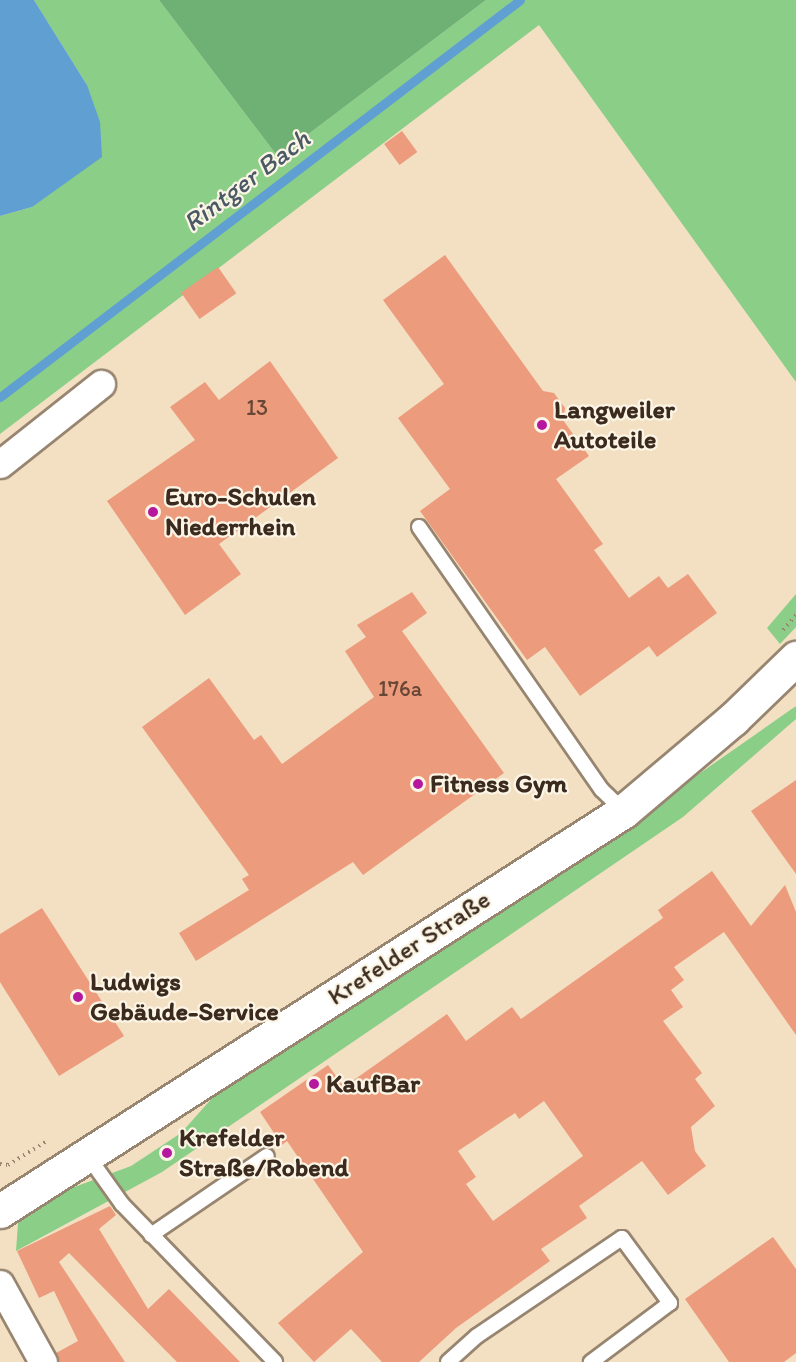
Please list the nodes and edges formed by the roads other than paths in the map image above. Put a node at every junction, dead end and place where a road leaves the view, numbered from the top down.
1 (101, 384) dead end
2 (0, 464) edge
3 (418, 527) dead end
4 (786, 648) edge
5 (624, 811) junction
6 (87, 1155) junction
7 (267, 1156) dead end
8 (0, 1211) edge
9 (151, 1235) junction
10 (0, 1284) edge
11 (44, 1362) edge
12 (275, 1362) edge
13 (448, 1362) edge
14 (591, 1362) edge

1 - 2 street
3 - 5 lane
4 - 5 main road, Krefelder Straße
5 - 6 main road, Krefelder Straße
6 - 8 main road, Krefelder Straße
6 - 9 lane
7 - 9 lane
9 - 12 lane
10 - 11 street
13 - 14 lane

